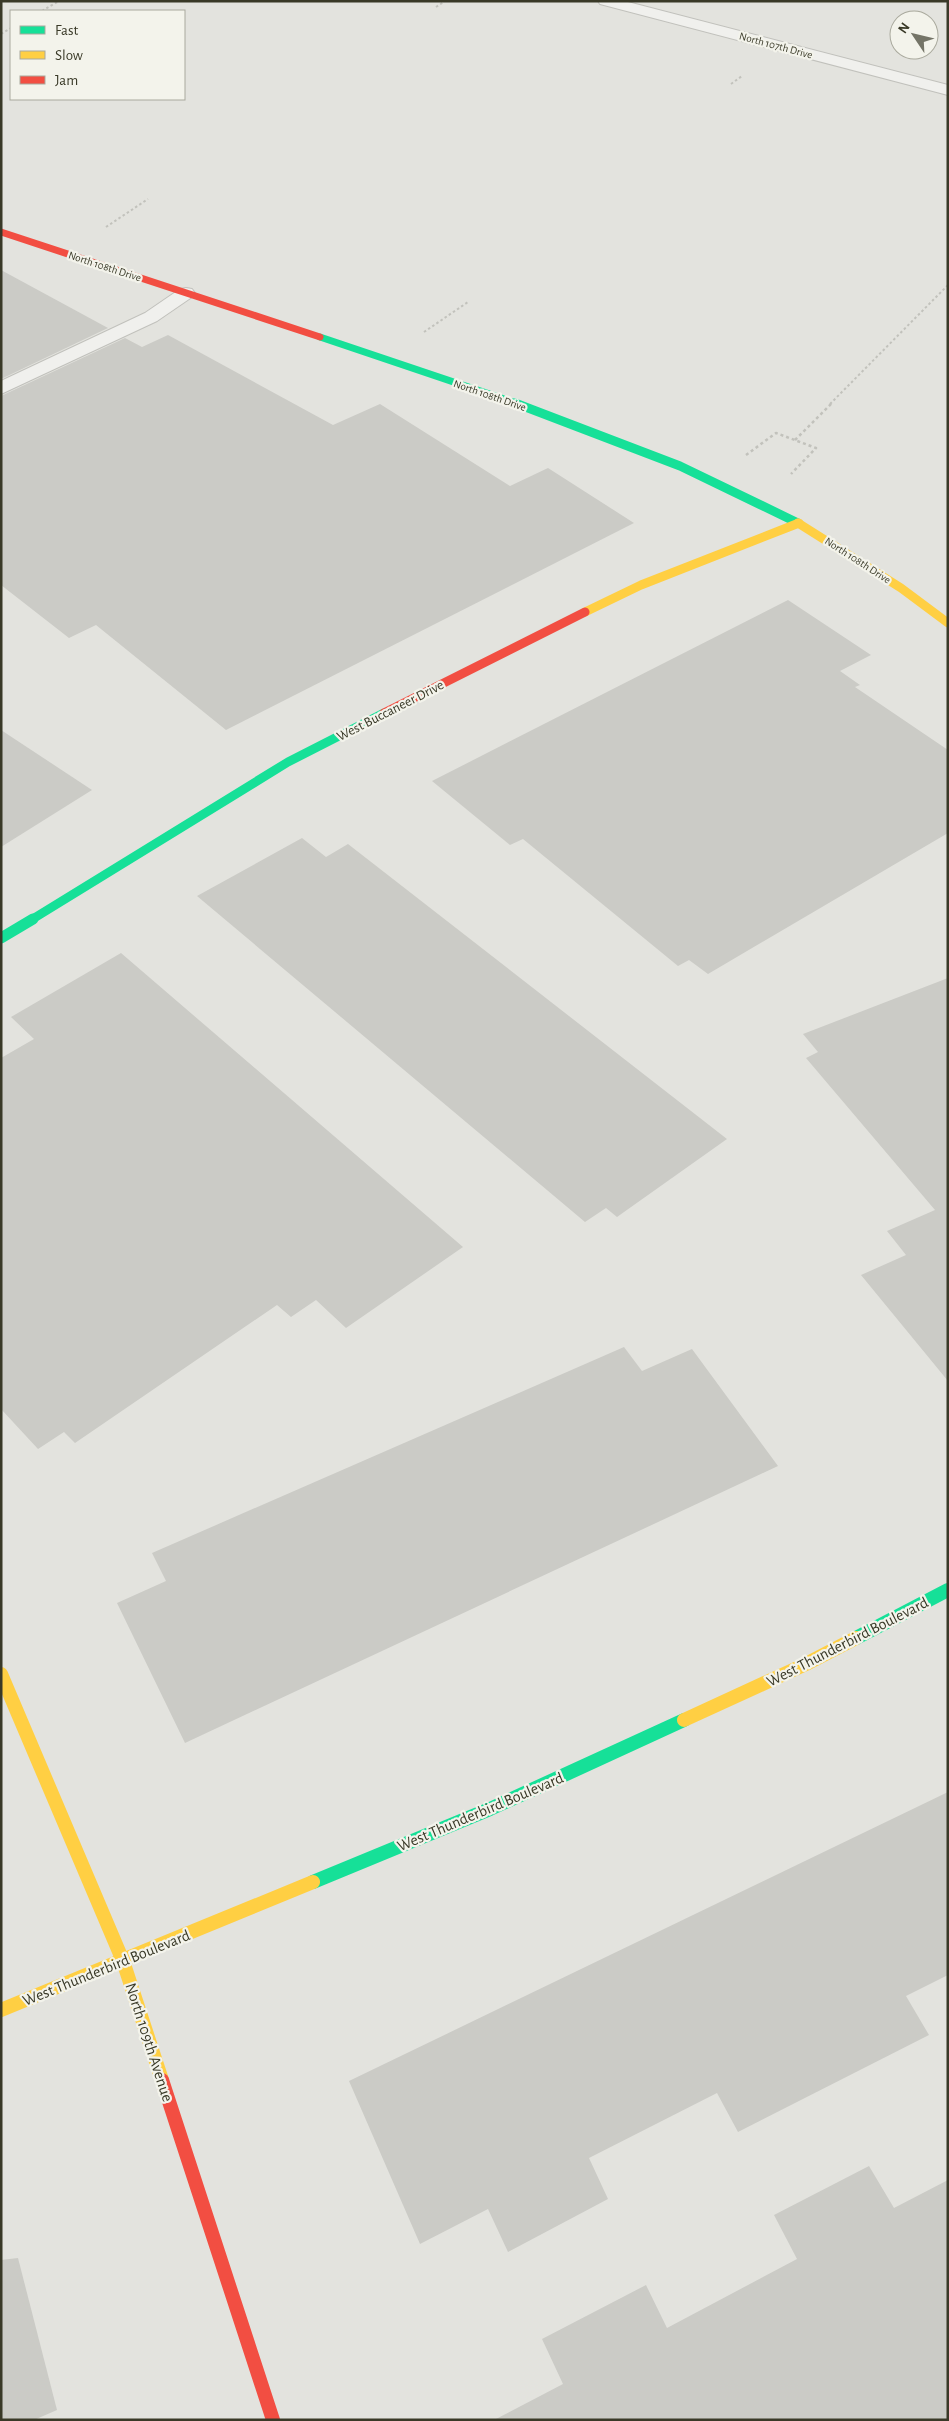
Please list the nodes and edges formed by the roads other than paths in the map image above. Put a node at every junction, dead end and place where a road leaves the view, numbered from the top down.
1 (611, 2) edge
2 (948, 90) edge
3 (1, 232) edge
4 (186, 293) junction
5 (1, 388) edge
6 (799, 523) junction
7 (948, 623) edge
8 (1, 938) edge
9 (948, 1590) edge
10 (1, 1674) edge
11 (123, 1961) junction
12 (1, 2010) edge
13 (273, 2420) edge

1 - 2 street, North 107th Drive
3 - 4 street, North 108th Drive
4 - 5 street
4 - 6 street, North 108th Drive
6 - 7 street, North 108th Drive
6 - 8 street, West Buccaneer Drive
9 - 11 street, West Thunderbird Boulevard
10 - 11 street, North 109th Avenue
11 - 12 street, West Thunderbird Boulevard
11 - 13 street, North 109th Avenue

